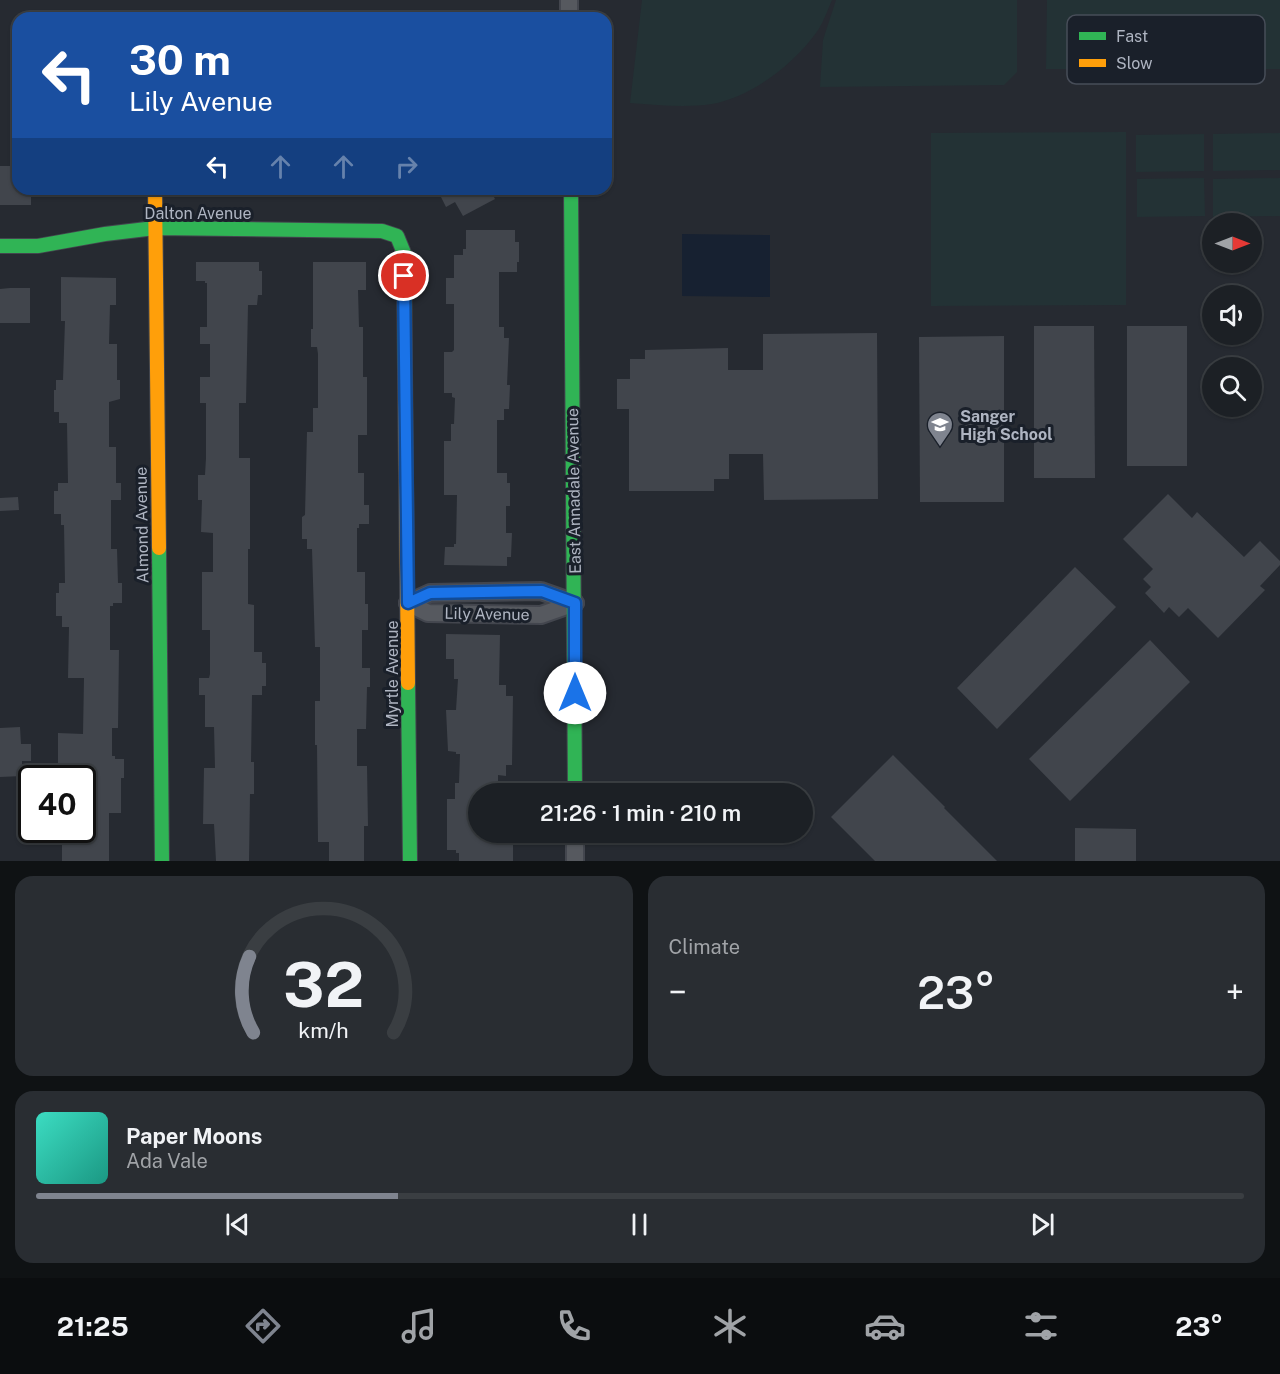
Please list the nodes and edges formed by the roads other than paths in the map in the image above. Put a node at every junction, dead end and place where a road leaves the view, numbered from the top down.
1 (155, 195) edge
2 (571, 195) edge
3 (155, 228) junction
4 (397, 236) joint
5 (0, 246) edge
6 (408, 603) junction
7 (575, 603) junction
8 (575, 783) edge
9 (575, 843) edge
10 (162, 861) edge
11 (410, 861) edge
12 (575, 861) edge

1 - 3 street, Almond Avenue
2 - 7 street, East Annadale Avenue
3 - 4 street, Dalton Avenue
3 - 5 street, Dalton Avenue
3 - 10 street, Almond Avenue
4 - 6 street, Myrtle Avenue
6 - 7 street, Lily Avenue
6 - 7 street, Lily Avenue
6 - 11 street, Myrtle Avenue
7 - 8 street, East Annadale Avenue
9 - 12 street

